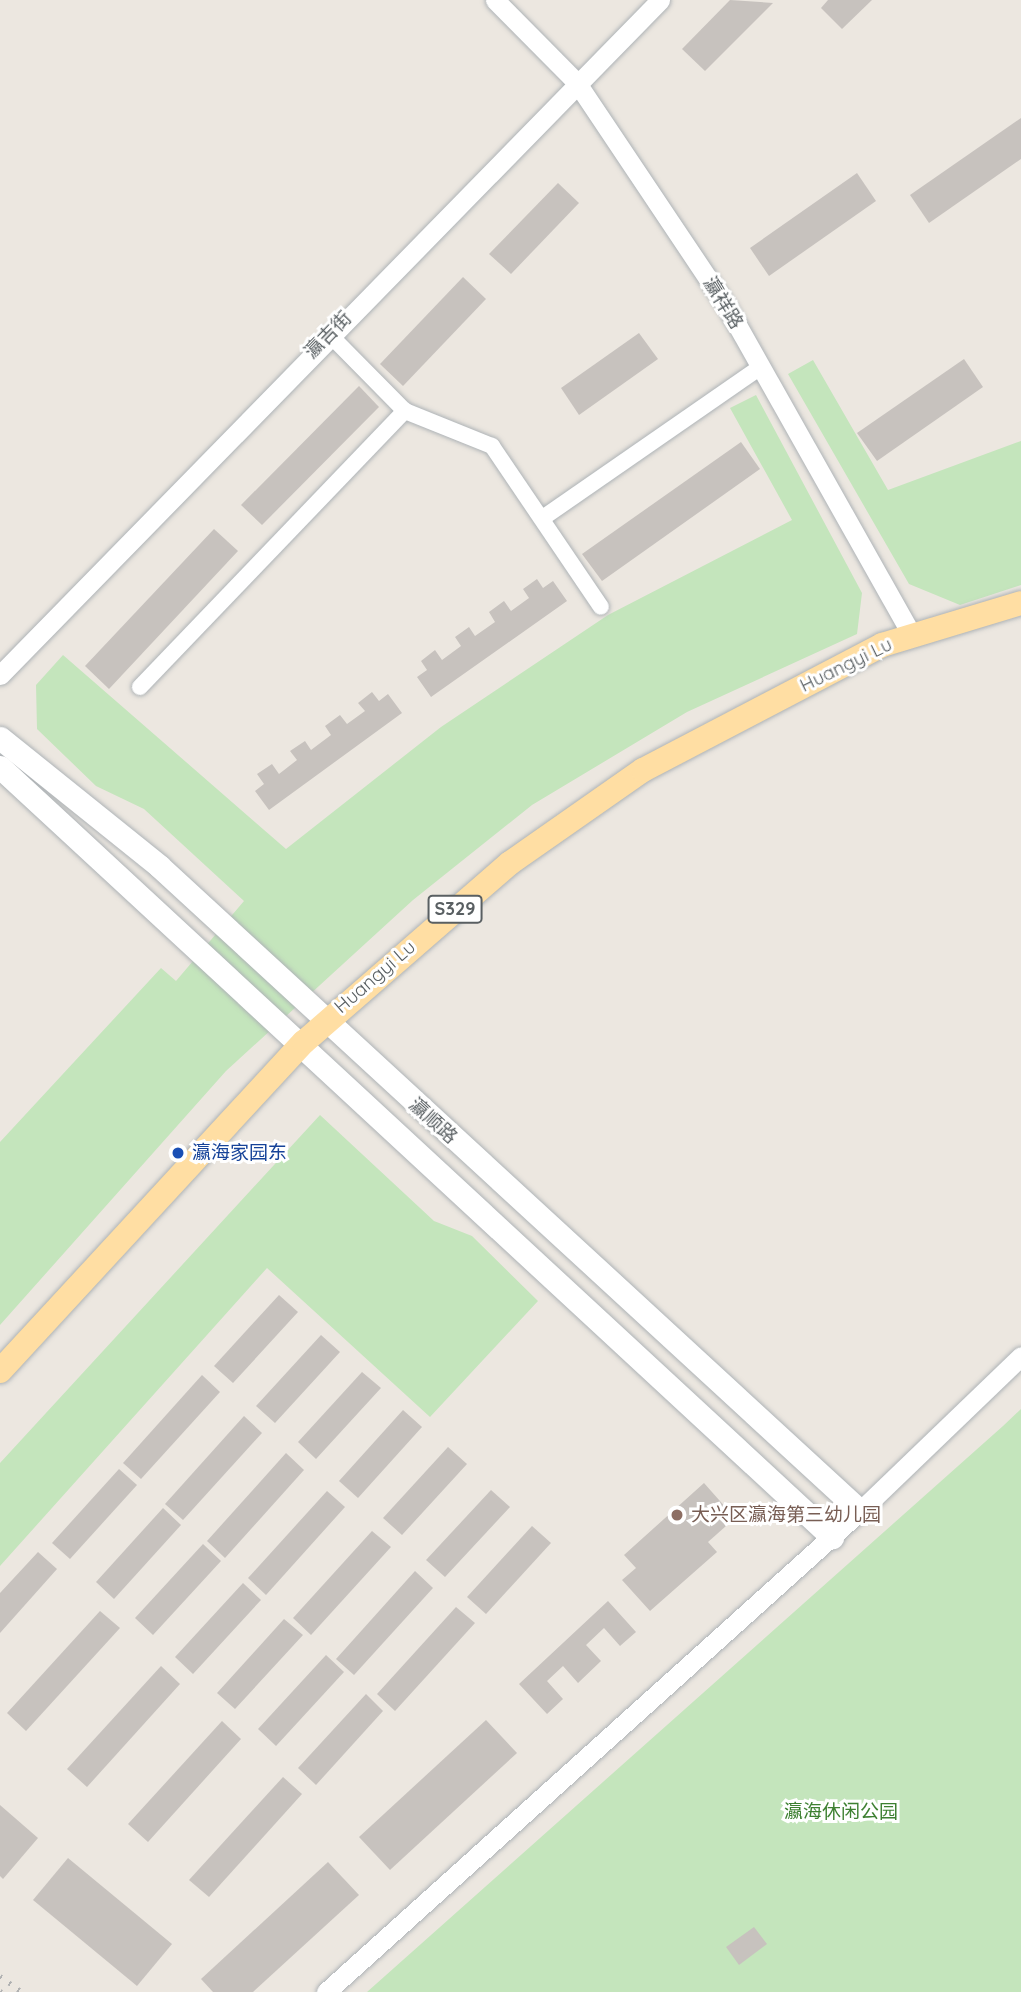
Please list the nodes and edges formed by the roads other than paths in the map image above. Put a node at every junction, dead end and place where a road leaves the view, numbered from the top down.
1 (495, 0) edge
2 (660, 0) edge
3 (577, 83) junction
4 (329, 334) junction
5 (761, 367) junction
6 (405, 411) junction
7 (544, 517) junction
8 (1021, 603) edge
9 (601, 607) dead end
10 (911, 634) junction
11 (0, 675) edge
12 (140, 687) dead end
13 (0, 738) edge
14 (0, 767) edge
15 (327, 1020) junction
16 (304, 1042) junction
17 (1021, 1356) edge
18 (0, 1371) edge
19 (860, 1511) junction
20 (832, 1537) junction
21 (326, 1992) edge

1 - 3 street, 瀛祥路
2 - 3 street, 瀛吉街
3 - 4 street, 瀛吉街
3 - 5 street, 瀛祥路
4 - 6 street
4 - 11 street, 瀛吉街
5 - 7 street
5 - 10 street, 瀛祥路
6 - 7 street
6 - 12 street
7 - 9 street
8 - 10 main road, Huangyi Lu / S329
10 - 15 main road, Huangyi Lu / S329
13 - 15 main road, 瀛顺路
14 - 16 main road, 瀛顺路
15 - 16 main road, Huangyi Lu / S329
15 - 19 main road, 瀛顺路
16 - 18 main road, Huangyi Lu / S329
16 - 20 main road, 瀛顺路
17 - 19 street
19 - 20 street
20 - 21 street

